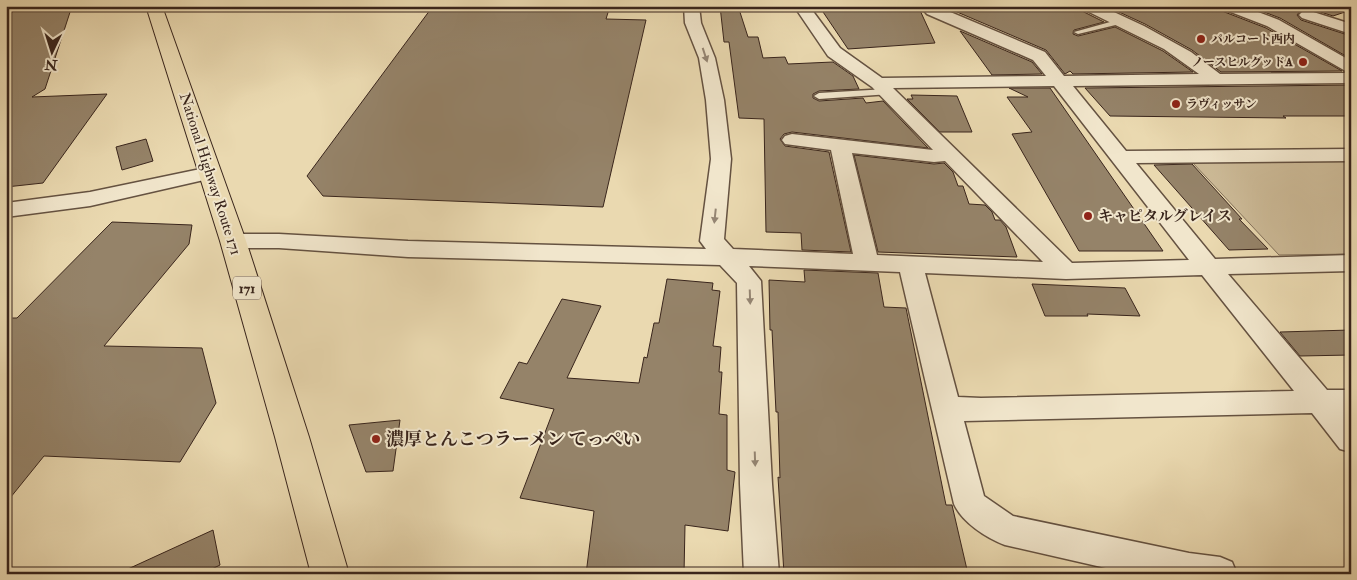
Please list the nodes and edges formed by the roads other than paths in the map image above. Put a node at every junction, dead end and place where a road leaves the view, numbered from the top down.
1 (154, 6) edge
2 (801, 6) edge
3 (927, 6) edge
4 (1088, 6) edge
5 (1228, 6) edge
6 (697, 7) edge
7 (1351, 14) edge
8 (1307, 15) dead end
9 (1121, 21) junction
10 (1330, 22) junction
11 (1351, 29) edge
12 (1078, 32) dead end
13 (1349, 68) edge
14 (1214, 78) junction
15 (1057, 80) junction
16 (883, 88) junction
17 (819, 96) dead end
18 (792, 140) dead end
19 (840, 146) junction
20 (948, 154) junction
21 (1351, 154) edge
22 (1120, 157) junction
23 (210, 174) junction
24 (9, 212) edge
25 (233, 241) junction
26 (728, 257) junction
27 (867, 263) junction
28 (1351, 263) edge
29 (911, 266) junction
30 (1209, 268) junction
31 (1066, 271) junction
32 (1351, 401) edge
33 (1320, 402) junction
34 (946, 408) junction
35 (1351, 440) edge
36 (330, 574) edge
37 (762, 574) edge
38 (1220, 574) edge

1 - 23 highway, National Highway Route 171 / 171
2 - 16 street
3 - 15 street
4 - 9 street
5 - 13 street
6 -> 26 street
7 - 10 street
8 - 10 street
9 - 12 lane
9 - 14 street
10 - 11 street
13 - 14 street
14 - 15 street
15 - 16 street
15 - 22 street
16 - 17 lane
16 - 20 street
18 - 19 street
19 - 20 street
19 - 27 street
20 - 31 street
21 - 22 street
22 - 30 street
23 - 24 street
23 - 25 highway, National Highway Route 171 / 171
25 - 26 street
25 - 36 highway, National Highway Route 171 / 171
26 - 27 street
26 -> 37 street
27 - 29 street
28 - 30 street
29 - 31 street
29 - 34 street
30 - 31 street
30 - 33 street
32 - 33 street
33 - 34 street
33 - 35 street
34 - 38 street

